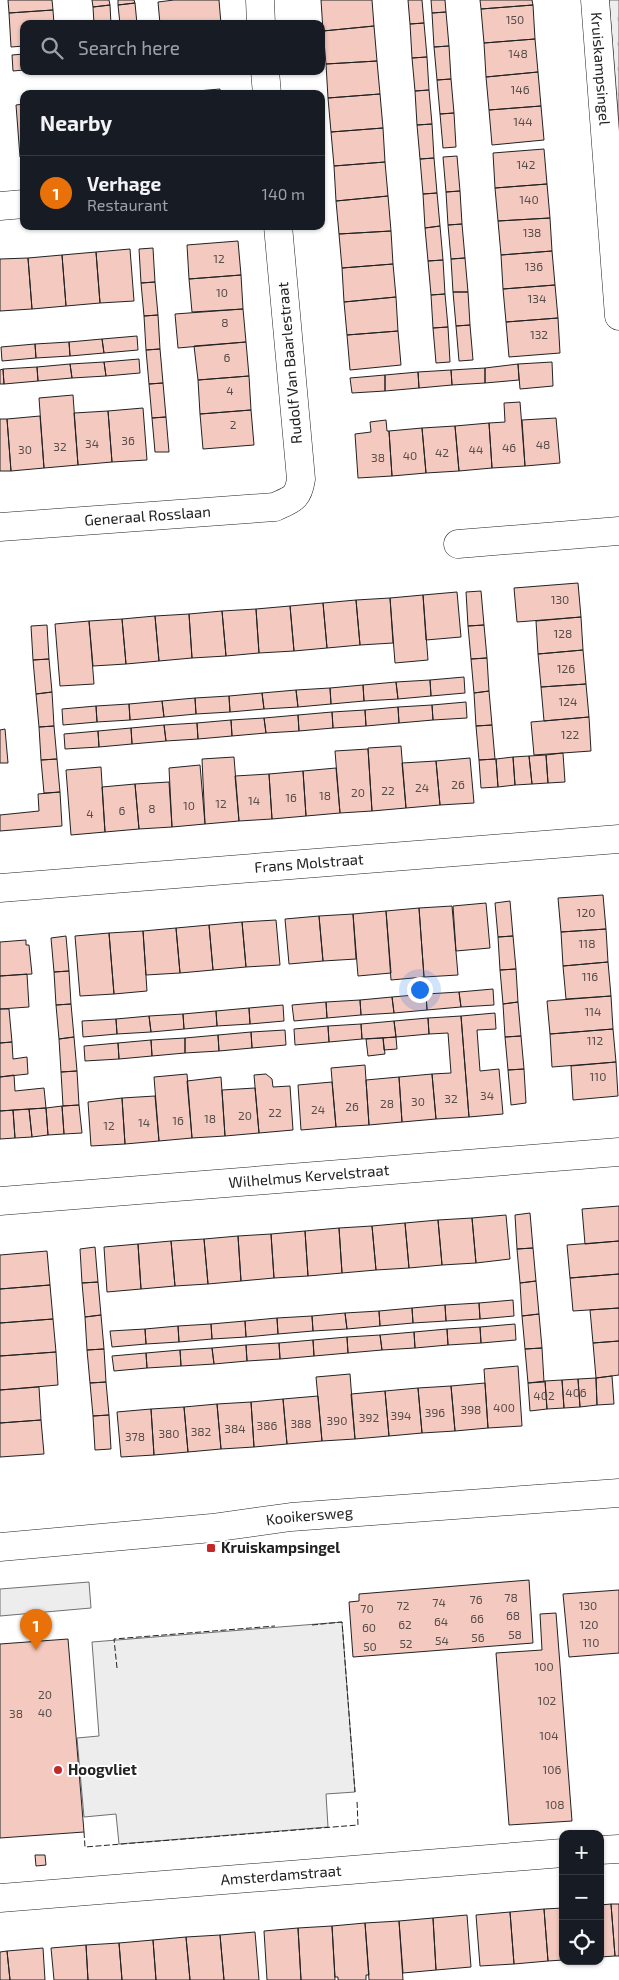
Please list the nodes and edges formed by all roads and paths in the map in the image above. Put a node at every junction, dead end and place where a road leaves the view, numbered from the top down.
1 (260, 0) edge
2 (595, 0) edge
3 (261, 20) edge
4 (265, 75) edge
5 (267, 90) edge
6 (20, 204) edge
7 (0, 206) edge
8 (278, 230) edge
9 (619, 316) edge
10 (293, 498) joint
11 (0, 527) edge
12 (619, 531) edge
13 (458, 544) dead end
14 (619, 839) edge
15 (0, 888) edge
16 (619, 1152) edge
17 (0, 1201) edge
18 (619, 1493) edge
19 (0, 1547) edge
20 (619, 1849) edge
21 (604, 1850) edge
22 (559, 1853) edge
23 (0, 1898) edge

1 - 3 street
2 - 9 street, Kruiskampsingel
4 - 5 street
6 - 7 street
8 - 10 street, Rudolf Van Baarlestraat
10 - 11 street, Generaal Rosslaan
12 - 13 street
14 - 15 street, Frans Molstraat
16 - 17 street, Wilhelmus Kervelstraat
18 - 19 street, Kooikersweg
20 - 21 street
22 - 23 street, Amsterdamstraat

